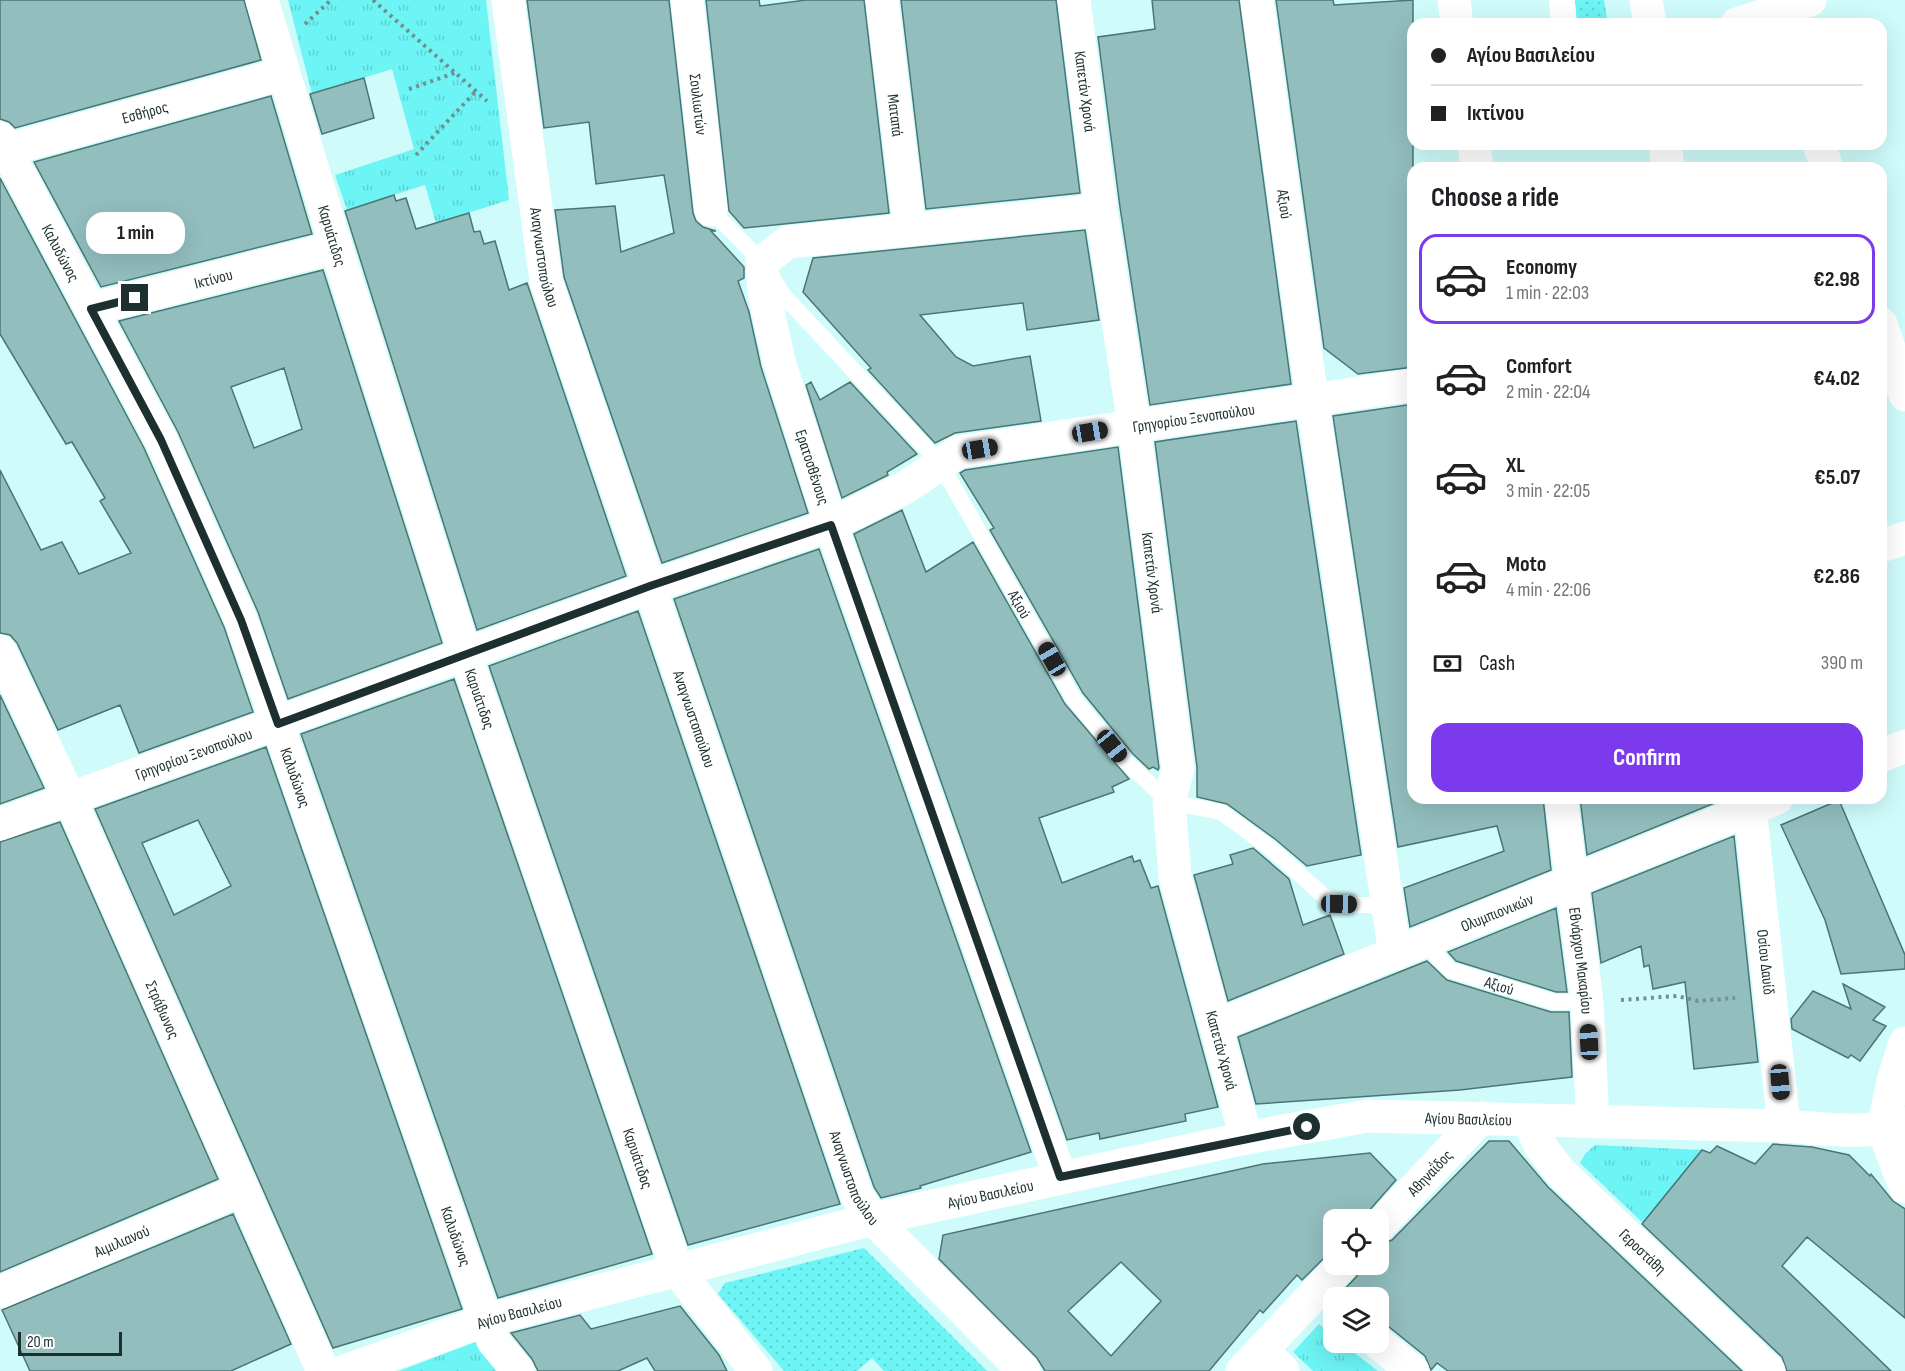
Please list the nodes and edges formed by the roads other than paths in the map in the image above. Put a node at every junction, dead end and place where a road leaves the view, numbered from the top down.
1 (261, 0) edge
2 (508, 0) edge
3 (687, 0) edge
4 (882, 0) edge
5 (1074, 0) edge
6 (1257, 0) edge
7 (1454, 0) edge
8 (1562, 0) edge
9 (1646, 0) edge
10 (1810, 0) edge
11 (1456, 18) edge
12 (1564, 18) edge
13 (1649, 18) edge
14 (1775, 18) edge
15 (282, 74) junction
16 (3, 144) edge
17 (711, 210) joint
18 (1101, 210) junction
19 (910, 230) junction
20 (336, 247) junction
21 (762, 262) junction
22 (91, 309) junction
23 (1887, 342) edge
24 (1407, 386) edge
25 (1905, 395) edge
26 (1312, 399) junction
27 (1134, 425) junction
28 (940, 463) junction
29 (831, 525) junction
30 (1905, 538) edge
31 (1887, 544) edge
32 (650, 586) junction
33 (0, 651) edge
34 (465, 654) junction
35 (278, 724) junction
36 (1905, 746) edge
37 (1887, 754) edge
38 (70, 799) junction
39 (1169, 802) junction
40 (1562, 804) edge
41 (1754, 804) edge
42 (1759, 804) edge
43 (0, 824) edge
44 (1571, 882) junction
45 (1389, 906) junction
46 (1410, 948) junction
47 (1587, 1002) junction
48 (1216, 1026) junction
49 (1905, 1043) edge
50 (1481, 1118) junction
51 (1528, 1120) junction
52 (1593, 1122) junction
53 (1784, 1126) junction
54 (1894, 1126) edge
55 (1246, 1138) junction
56 (1060, 1177) junction
57 (1905, 1187) edge
58 (243, 1189) junction
59 (1389, 1215) edge
60 (873, 1219) junction
61 (677, 1270) junction
62 (0, 1292) edge
63 (1323, 1303) edge
64 (487, 1320) junction
65 (1389, 1352) edge
66 (1262, 1364) edge
67 (323, 1371) edge
68 (345, 1371) edge
69 (518, 1371) edge
70 (756, 1371) edge
71 (1024, 1371) edge
72 (1413, 1371) edge
73 (1769, 1371) edge

1 - 15 street, Καρυάτιδος
2 - 32 street, Αναγνωστοπούλου
3 - 17 street, Σουλιωτών
4 - 19 street, Ματαπά
5 - 18 street, Καπετάν Χρονά
6 - 26 street, Αξιού
7 - 11 street
8 - 12 street
9 - 13 street
10 - 14 street
15 - 16 street, Εσθήρος
15 - 20 street, Καρυάτιδος
16 - 22 street, Καλυδώνος
17 - 21 lane, Αξιού
18 - 19 street
18 - 27 street, Καπετάν Χρονά
19 - 21 street
20 - 22 street, Ικτίνου
20 - 34 street, Καρυάτιδος
21 - 28 lane, Αξιού
21 - 29 street, Ερατοσθένους
22 - 35 street, Καλυδώνος
23 - 25 street
24 - 26 street, Γρηγορίου Ξενοπούλου
26 - 27 street, Γρηγορίου Ξενοπούλου
26 - 45 street, Αξιού
27 - 28 street, Γρηγορίου Ξενοπούλου
27 - 39 street, Καπετάν Χρονά
28 - 29 street, Γρηγορίου Ξενοπούλου
28 - 39 lane, Αξιού
29 - 32 street, Γρηγορίου Ξενοπούλου
29 - 56 street, Ερατοσθένους
30 - 31 street
32 - 34 street, Γρηγορίου Ξενοπούλου
32 - 60 street, Αναγνωστοπούλου
33 - 38 street, Στράβωνος
34 - 35 street, Γρηγορίου Ξενοπούλου
34 - 61 street, Καρυάτιδος
35 - 38 street, Γρηγορίου Ξενοπούλου
35 - 64 street, Καλυδώνος
36 - 37 street
38 - 43 street, Γρηγορίου Ξενοπούλου
38 - 58 street, Στράβωνος
39 - 45 lane
39 - 48 street, Καπετάν Χρονά
40 - 44 street, Εθνάρχου Μακαρίου
41 - 44 street, Ολυμπιονικών
42 - 53 street, Οσίου Δαυίδ
44 - 46 street, Ολυμπιονικών
44 - 47 street, Εθνάρχου Μακαρίου
45 - 46 street, Αξιού
46 - 47 lane, Αξιού
46 - 48 street, Ολυμπιονικών
47 - 52 street, Εθνάρχου Μακαρίου
48 - 55 street, Καπετάν Χρονά
49 - 54 street
50 - 51 street, Αγίου Βασιλείου
50 - 55 street, Αγίου Βασιλείου
50 - 59 street, Αθηναΐδος
51 - 52 street, Αγίου Βασιλείου
51 - 73 street, Γεροστάθη
52 - 53 street, Αγίου Βασιλείου
53 - 54 street, Αγίου Βασιλείου
54 - 57 street
55 - 56 street, Αγίου Βασιλείου
56 - 60 street, Αγίου Βασιλείου
58 - 62 street, Αιμιλιανού
58 - 67 street, Στράβωνος
60 - 61 street, Αγίου Βασιλείου
60 - 71 street, Αναγνωστοπούλου
61 - 64 street, Αγίου Βασιλείου
61 - 70 street, Καρυάτιδος
63 - 66 street
64 - 68 street, Αγίου Βασιλείου
64 - 69 street, Καλυδώνος
65 - 72 street

